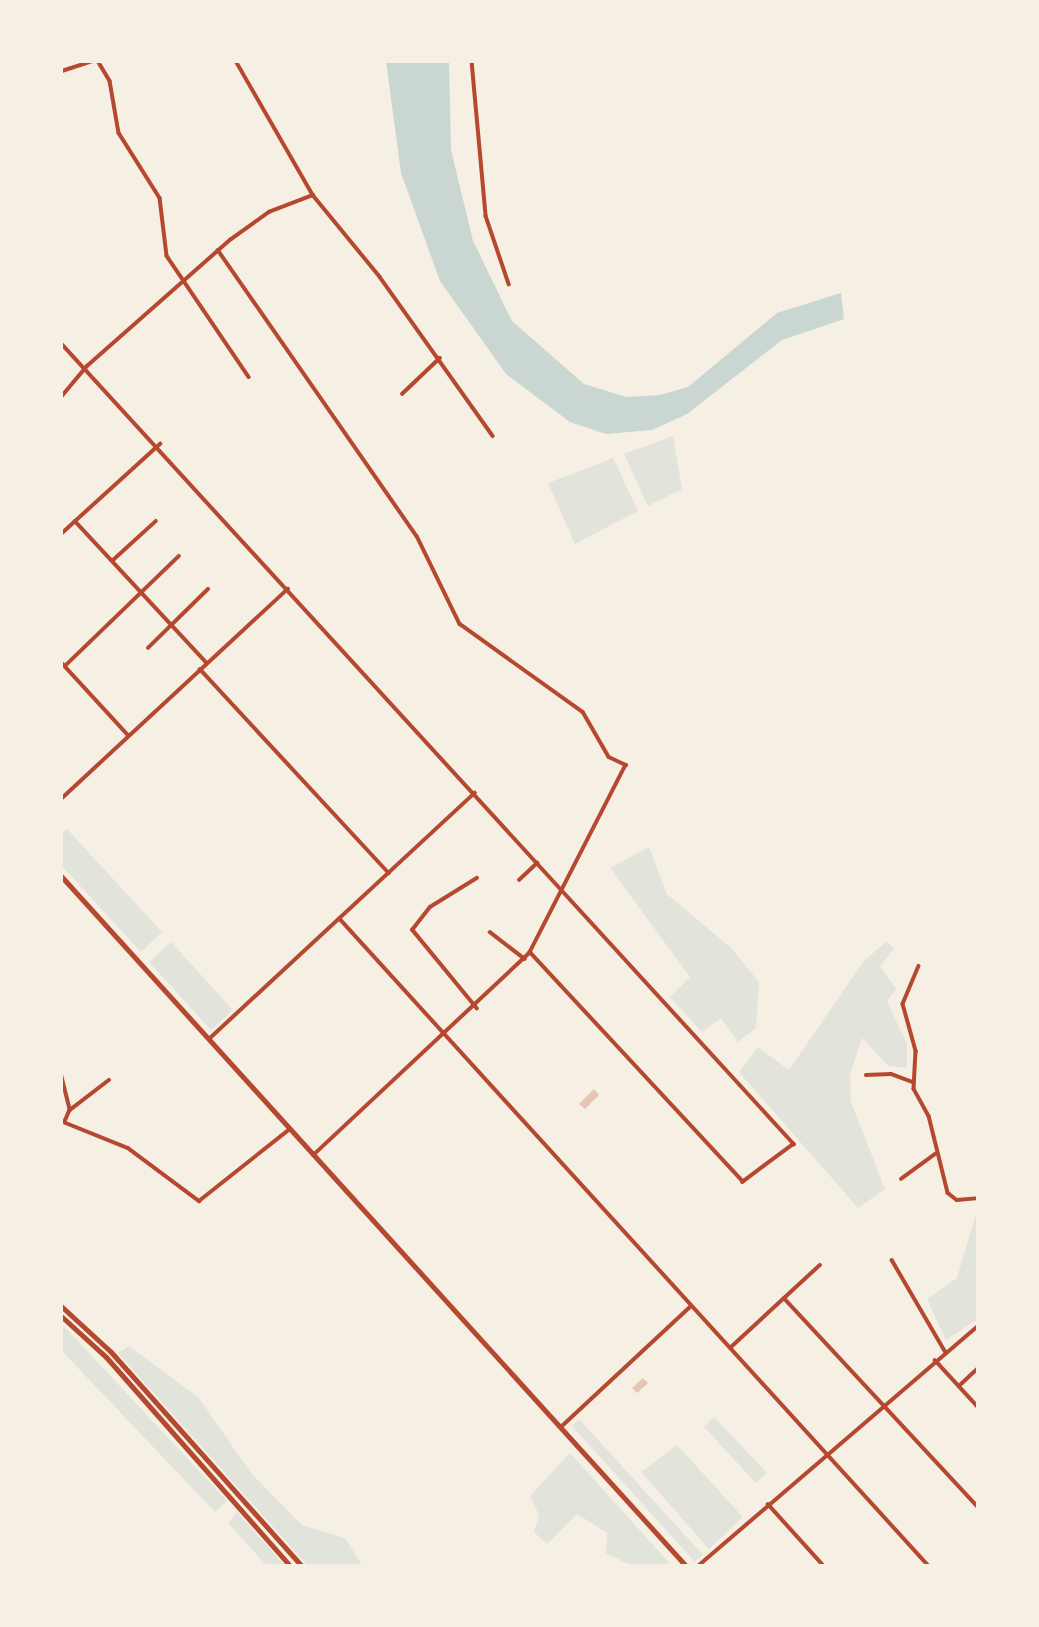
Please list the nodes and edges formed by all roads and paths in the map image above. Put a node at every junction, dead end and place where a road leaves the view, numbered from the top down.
1 (95, 61) edge
2 (236, 61) edge
3 (472, 61) edge
4 (62, 71) edge
5 (313, 195) junction
6 (218, 250) junction
7 (183, 280) junction
8 (509, 284) dead end
9 (61, 343) edge
10 (440, 358) junction
11 (87, 366) junction
12 (248, 377) dead end
13 (402, 394) dead end
14 (61, 397) edge
15 (493, 436) dead end
16 (160, 444) junction
17 (75, 521) junction
18 (156, 521) dead end
19 (61, 534) edge
20 (179, 556) dead end
21 (112, 561) junction
22 (289, 588) junction
23 (208, 589) dead end
24 (141, 593) junction
25 (171, 625) junction
26 (148, 649) dead end
27 (61, 662) edge
28 (207, 663) junction
29 (65, 666) junction
30 (200, 669) junction
31 (129, 736) junction
32 (475, 793) junction
33 (61, 799) edge
34 (537, 863) junction
35 (389, 873) junction
36 (61, 876) edge
37 (477, 878) dead end
38 (519, 880) dead end
39 (559, 891) junction
40 (340, 919) junction
41 (490, 932) dead end
42 (530, 953) junction
43 (525, 959) junction
44 (919, 966) dead end
45 (477, 1009) junction
46 (445, 1036) junction
47 (209, 1039) junction
48 (61, 1073) edge
49 (866, 1075) dead end
50 (109, 1080) dead end
51 (913, 1082) junction
52 (70, 1110) junction
53 (63, 1121) edge
54 (290, 1129) junction
55 (935, 1154) junction
56 (314, 1155) junction
57 (901, 1179) dead end
58 (978, 1198) edge
59 (892, 1260) dead end
60 (820, 1265) dead end
61 (784, 1298) junction
62 (61, 1306) edge
63 (692, 1306) junction
64 (61, 1316) edge
65 (978, 1326) edge
66 (730, 1348) junction
67 (945, 1351) junction
68 (935, 1360) junction
69 (977, 1369) edge
70 (960, 1385) junction
71 (884, 1406) junction
72 (978, 1407) edge
73 (562, 1426) junction
74 (827, 1454) junction
75 (768, 1504) junction
76 (978, 1507) edge
77 (290, 1566) edge
78 (302, 1566) edge
79 (685, 1566) edge
80 (698, 1566) edge
81 (824, 1566) edge
82 (929, 1566) edge

1 - 4 street
1 - 7 street
2 - 5 street
3 - 8 street
5 - 6 street
5 - 10 street
6 - 7 street
6 - 39 street
7 - 11 street
7 - 12 street
9 - 11 street
10 - 13 street
10 - 15 street
11 - 14 street
11 - 16 street
16 - 17 street
16 - 22 street
17 - 19 street
17 - 21 street
18 - 21 street
20 - 24 street
21 - 24 street
22 - 28 street
22 - 32 street
23 - 25 street
24 - 25 street
24 - 29 street
25 - 26 street
25 - 28 street
27 - 29 street
28 - 30 street
29 - 31 street
30 - 31 street
30 - 35 street
31 - 33 street
32 - 34 street
32 - 35 street
34 - 38 street
34 - 39 street
35 - 40 street
36 - 47 main road
37 - 45 street
39 - 42 street
39 - 42 street
40 - 46 street
40 - 47 street
41 - 43 street
42 - 43 street
43 - 45 street
44 - 51 street
45 - 46 street
46 - 56 street
46 - 63 street
47 - 54 main road
48 - 52 street
49 - 51 street
50 - 52 street
51 - 55 street
52 - 53 street
53 - 54 street
54 - 56 main road
55 - 57 street
55 - 58 street
56 - 73 main road
59 - 67 street
60 - 61 street
61 - 66 street
61 - 71 street
62 - 78 main road
63 - 66 street
63 - 73 street
64 - 77 main road
65 - 67 street
66 - 74 street
67 - 68 street
68 - 70 street
68 - 71 street
69 - 70 street
70 - 72 street
71 - 74 street
71 - 76 street
73 - 79 main road
74 - 75 street
74 - 82 street
75 - 80 street
75 - 81 street

